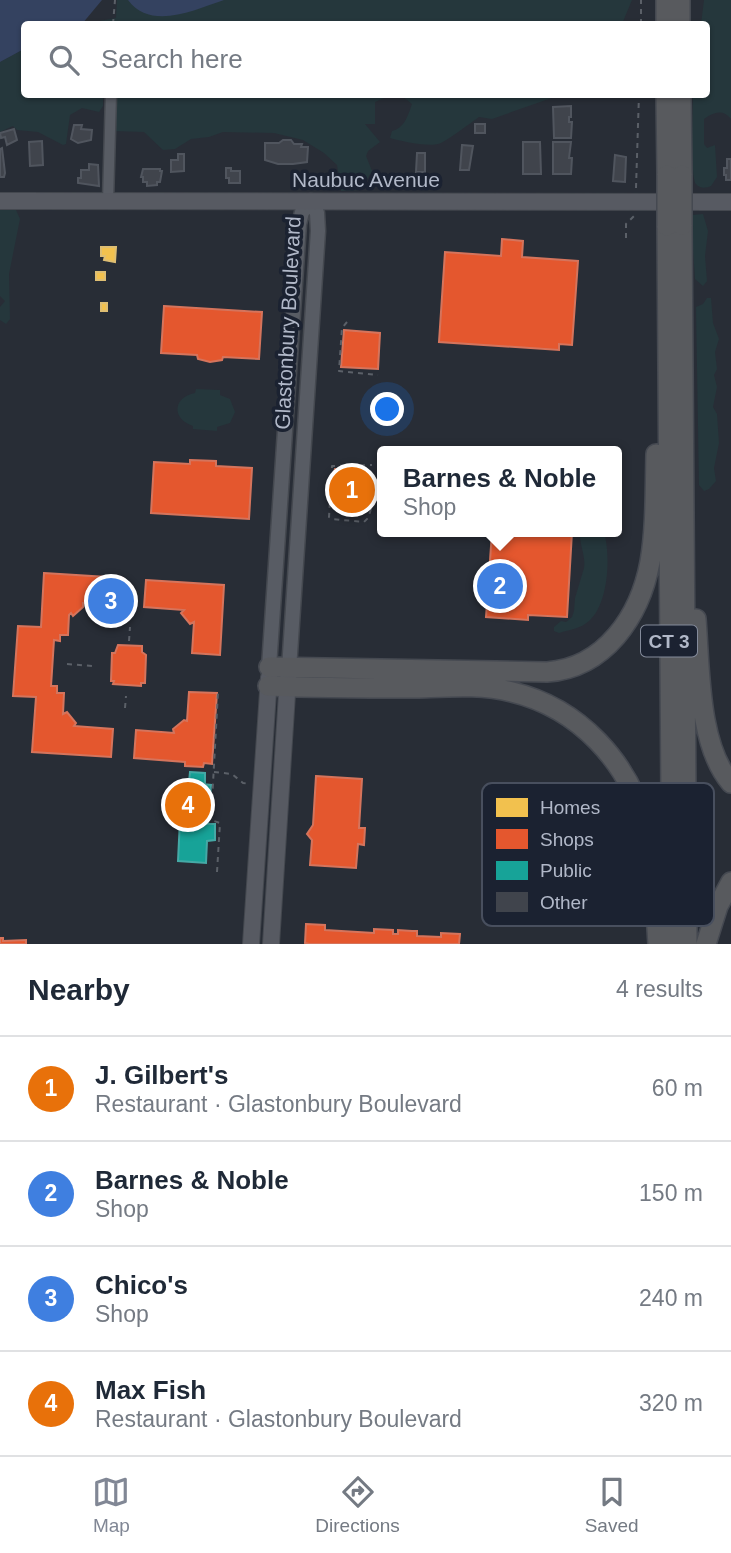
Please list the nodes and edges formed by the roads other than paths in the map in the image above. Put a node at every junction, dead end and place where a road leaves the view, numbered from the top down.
1 (666, 0) edge
2 (680, 0) edge
3 (666, 21) edge
4 (680, 21) edge
5 (111, 98) edge
6 (666, 98) edge
7 (681, 98) edge
8 (674, 175) junction
9 (0, 201) edge
10 (108, 201) junction
11 (311, 201) junction
12 (731, 202) edge
13 (675, 225) junction
14 (668, 339) junction
15 (286, 406) junction
16 (306, 407) junction
17 (285, 424) junction
18 (305, 425) junction
19 (684, 509) junction
20 (278, 677) junction
21 (629, 783) edge
22 (671, 783) edge
23 (686, 783) edge
24 (731, 783) edge
25 (731, 882) edge
26 (255, 886) junction
27 (274, 888) junction
28 (714, 916) edge
29 (656, 926) edge
30 (672, 926) edge
31 (687, 926) edge
32 (711, 926) edge
33 (251, 944) edge
34 (271, 944) edge
35 (658, 944) edge
36 (672, 944) edge
37 (687, 944) edge
38 (706, 944) edge

1 - 3 highway
2 - 4 highway
5 - 10 street
6 - 8 highway, CT 3
7 - 8 highway, CT 3
8 - 13 highway, CT 3, bridge
9 - 10 main road, Naubuc Avenue
10 - 11 main road, Naubuc Avenue
11 - 12 main road, Naubuc Avenue
11 - 15 street, Glastonbury Boulevard
11 - 16 street, Glastonbury Boulevard
13 - 14 highway, CT 3
13 - 19 highway, CT 3
14 - 20 highway
14 - 22 highway, CT 3
15 - 16 street
15 - 17 street, Glastonbury Boulevard
16 - 18 street, Glastonbury Boulevard
17 - 18 street
17 - 20 street, Glastonbury Boulevard
18 - 20 street, Glastonbury Boulevard
19 - 23 highway, CT 3
19 - 24 highway
20 - 21 highway
20 - 26 main road, Glastonbury Boulevard
20 - 27 main road, Glastonbury Boulevard
25 - 28 highway
26 - 27 main road
26 - 33 main road, Glastonbury Boulevard
27 - 34 main road, Glastonbury Boulevard
29 - 35 highway
30 - 36 highway, CT 3
31 - 37 highway, CT 3
32 - 38 highway

